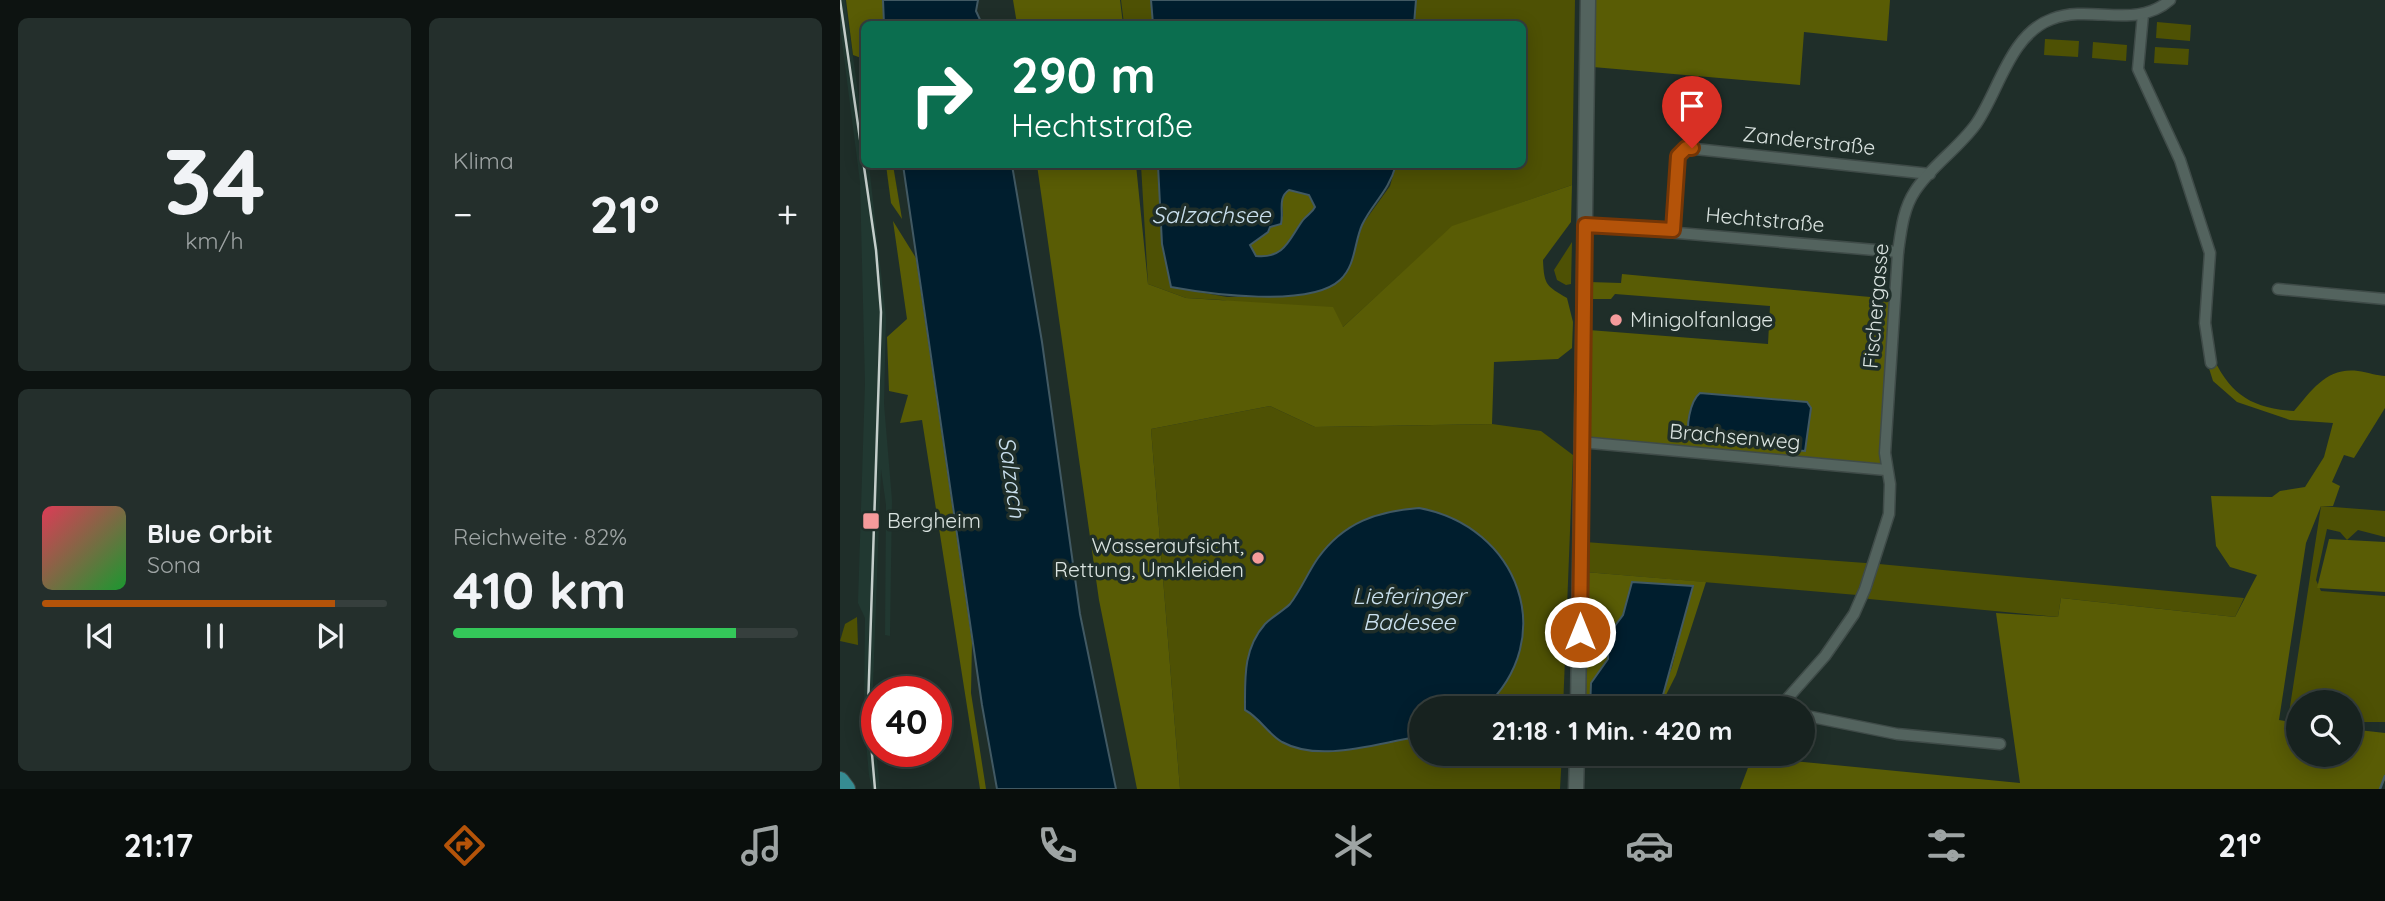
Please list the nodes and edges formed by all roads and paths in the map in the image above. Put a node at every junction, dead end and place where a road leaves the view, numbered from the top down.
1 (1588, 0) edge
2 (2170, 0) edge
3 (2143, 14) junction
4 (1930, 174) junction
5 (1585, 225) junction
6 (1673, 230) junction
7 (1898, 252) junction
8 (2278, 289) dead end
9 (2385, 299) edge
10 (2211, 363) dead end
11 (1580, 442) junction
12 (1886, 470) junction
13 (1578, 696) edge
14 (1790, 696) edge
15 (1815, 718) edge
16 (2000, 744) dead end
17 (1577, 766) edge
18 (840, 781) edge
19 (846, 789) edge
20 (1576, 789) edge

1 - 5 street
2 - 3 street, Fischergasse
3 - 4 street, Fischergasse
3 - 10 street
4 - 6 street, Zanderstraße
4 - 7 street, Fischergasse
5 - 6 street, Hechtstraße
5 - 11 street
6 - 7 street, Hechtstraße
7 - 12 street, Fischergasse
8 - 9 street
11 - 12 street, Brachsenweg
11 - 13 street
12 - 14 street, Fischergasse
15 - 16 street
17 - 20 street
18 - 19 main road

